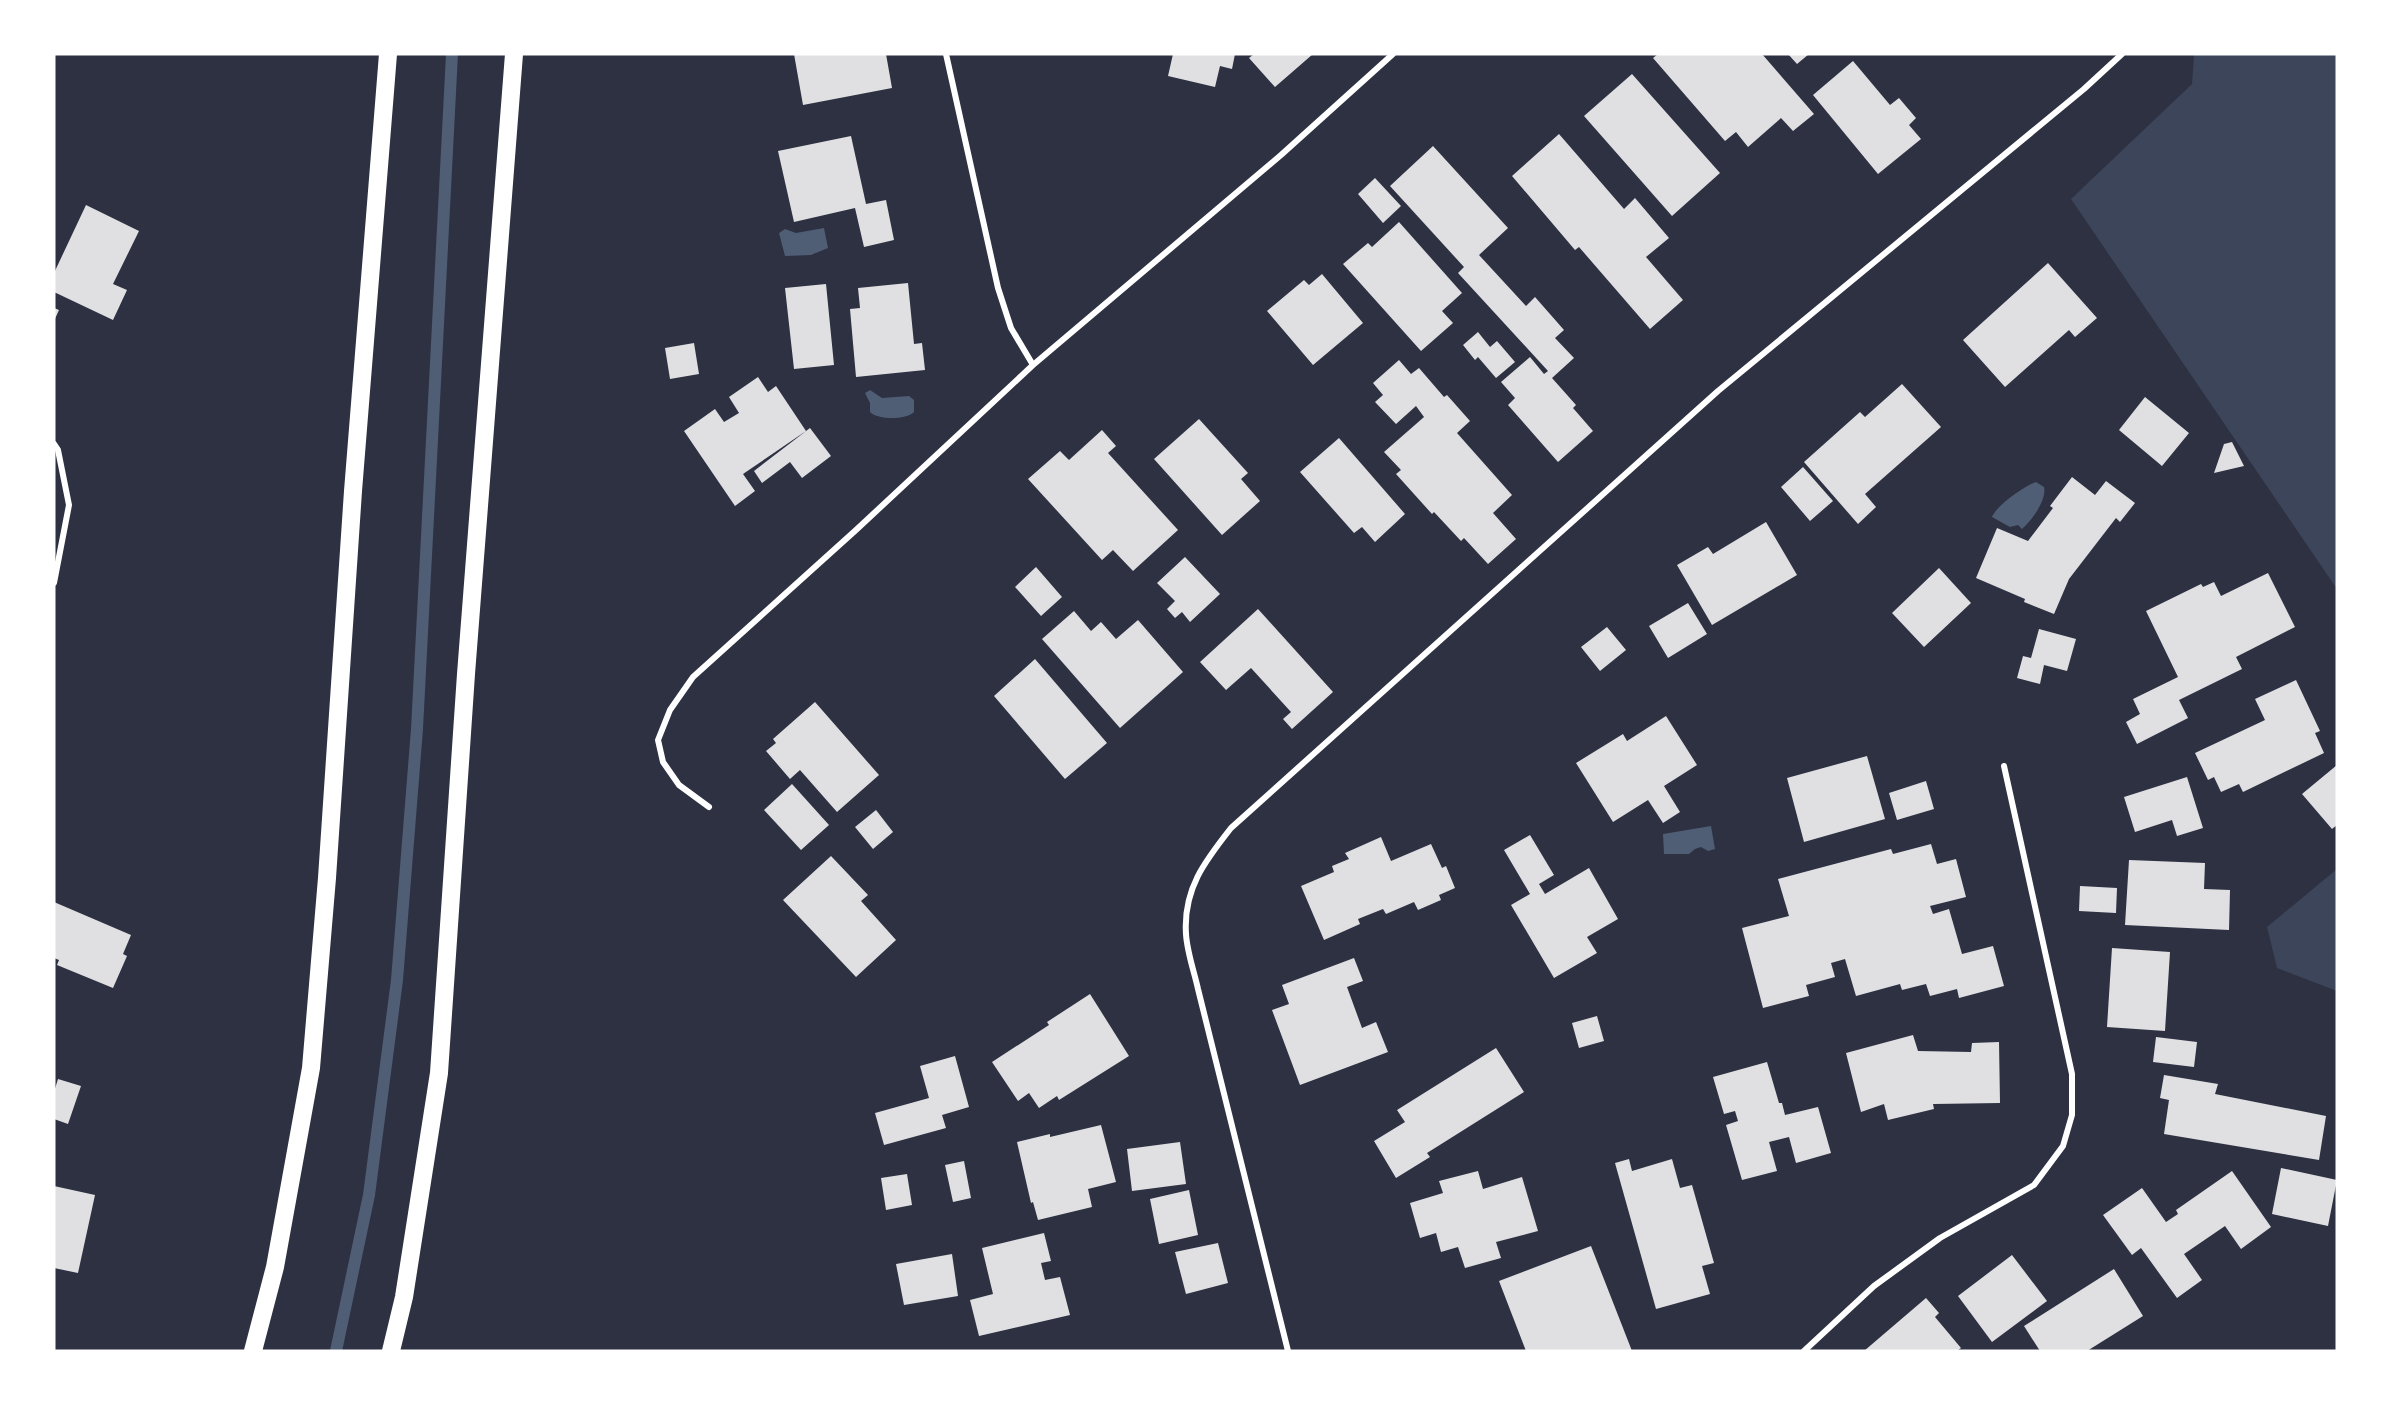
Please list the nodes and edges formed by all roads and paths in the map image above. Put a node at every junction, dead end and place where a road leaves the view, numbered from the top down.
1 (388, 54) edge
2 (514, 54) edge
3 (946, 54) edge
4 (1393, 54) edge
5 (2122, 54) edge
6 (1034, 365) junction
7 (54, 444) edge
8 (54, 583) edge
9 (2004, 766) dead end
10 (709, 807) dead end
11 (253, 1351) edge
12 (391, 1351) edge
13 (1288, 1351) edge
14 (1804, 1351) edge

1 - 11 highway
2 - 12 highway
3 - 6 street
4 - 6 street
5 - 13 street
6 - 10 street
7 - 8 street
9 - 14 street

